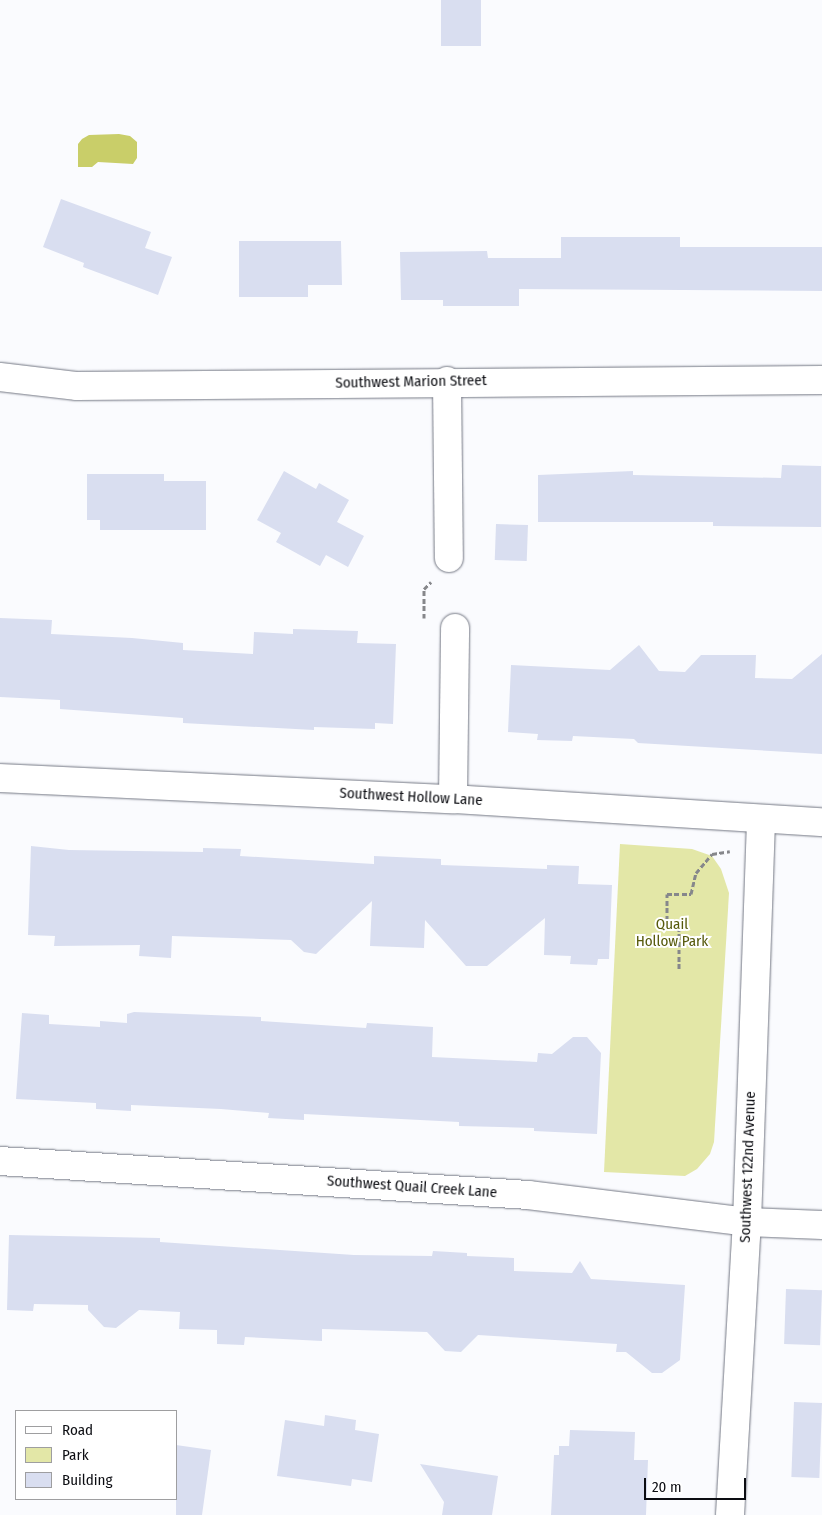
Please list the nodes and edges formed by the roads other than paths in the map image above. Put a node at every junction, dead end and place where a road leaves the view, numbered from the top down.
1 (0, 377) edge
2 (822, 380) edge
3 (447, 381) junction
4 (449, 558) road end
5 (455, 628) road end
6 (0, 778) edge
7 (453, 799) junction
8 (761, 819) junction
9 (822, 822) edge
10 (0, 1161) edge
11 (746, 1222) junction
12 (822, 1225) edge
13 (730, 1515) edge

1 - 3 street, Southwest Marion Street
2 - 3 street, Southwest Marion Street
3 - 4 street
5 - 7 street
6 - 7 street, Southwest Hollow Lane
7 - 8 street, Southwest Hollow Lane
8 - 9 street, Southwest Hollow Lane
8 - 11 street, Southwest 122nd Avenue
10 - 11 street, Southwest Quail Creek Lane
11 - 12 street, Southwest Quail Creek Lane
11 - 13 street, Southwest 122nd Avenue

